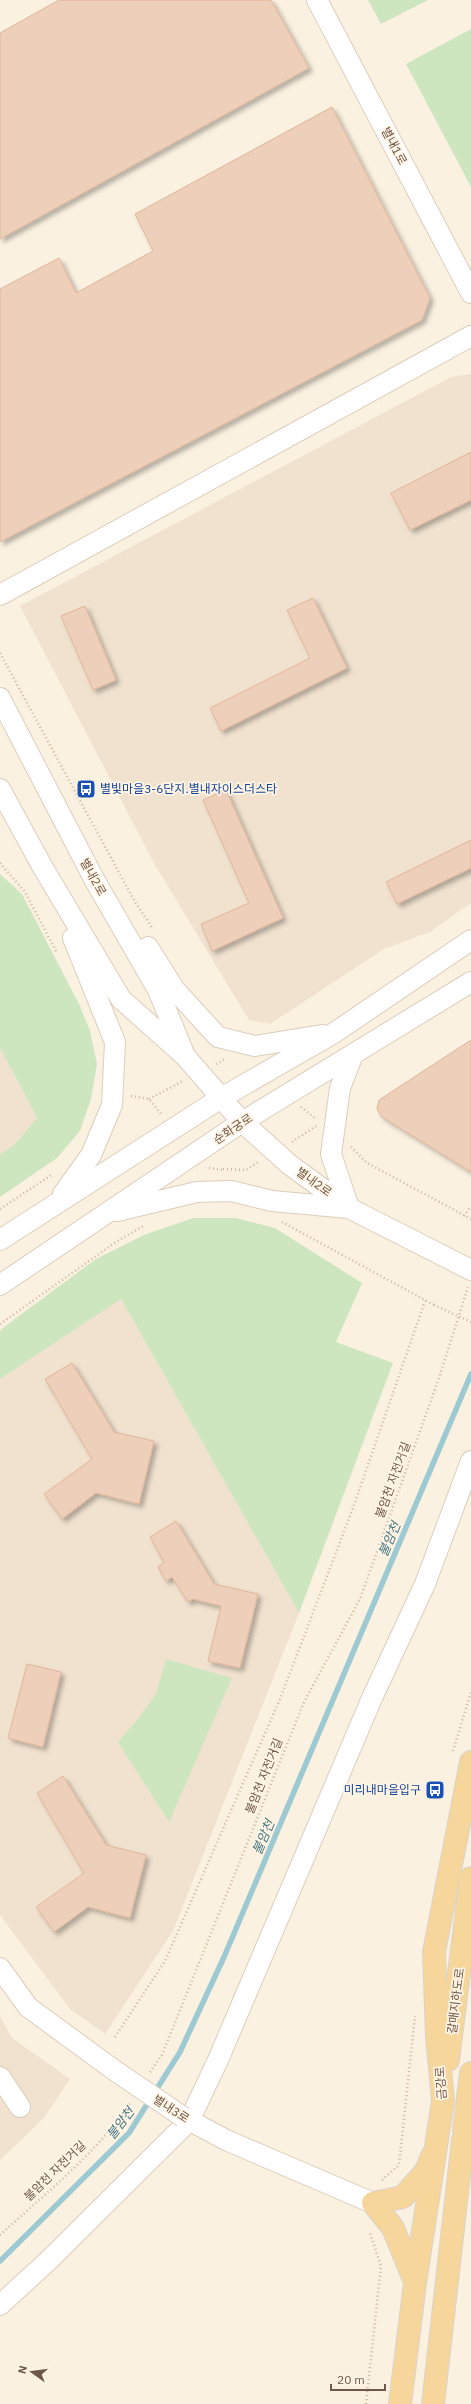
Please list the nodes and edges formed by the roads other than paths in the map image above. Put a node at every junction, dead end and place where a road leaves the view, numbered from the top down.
1 (317, 0) edge
2 (471, 292) edge
3 (471, 336) edge
4 (0, 595) edge
5 (0, 698) edge
6 (0, 789) edge
7 (42, 866) junction
8 (94, 879) junction
9 (471, 940) edge
10 (471, 982) edge
11 (334, 1033) junction
12 (185, 1056) junction
13 (352, 1057) junction
14 (221, 1098) junction
15 (242, 1122) junction
16 (54, 1205) junction
17 (350, 1208) junction
18 (104, 1214) junction
19 (0, 1240) edge
20 (462, 1266) edge
21 (0, 1285) edge
22 (471, 1461) edge
23 (471, 1762) edge
24 (471, 1878) edge
25 (0, 1968) edge
26 (471, 2073) edge
27 (0, 2077) edge
28 (443, 2101) junction
29 (20, 2107) dead end
30 (471, 2115) edge
31 (186, 2119) junction
32 (463, 2140) junction
33 (438, 2142) junction
34 (373, 2203) junction
35 (415, 2283) junction
36 (0, 2305) edge
37 (400, 2404) edge
38 (433, 2404) edge

1 - 2 street, 별내1로
3 - 4 street
5 - 8 street, 별내2로
6 - 7 street, 별내2로
7 - 12 street, 별내2로
7 - 16 street
8 - 11 street
8 - 12 street, 별내2로
9 - 11 street
10 - 13 street, 순화궁로
11 - 14 street
12 - 14 street, 별내2로
13 - 15 street, 순화궁로
13 - 17 street
14 - 15 street, 별내2로
14 - 16 street
15 - 17 street, 별내2로
15 - 18 street, 순화궁로
16 - 19 street
17 - 18 street
17 - 20 street, 별내2로
18 - 21 street, 순화궁로
22 - 31 street
23 - 28 main road, 금강로
24 - 28 main road, 갈매지하도로
25 - 31 street, 별내3로, bridge
26 - 32 main road
27 - 29 street
28 - 33 main road, 금강로
30 - 32 main road
31 - 34 street, 별내3로
31 - 36 street
32 - 38 main road
33 - 34 main road
33 - 35 main road, 금강로
34 - 35 main road
35 - 37 main road, 금강로

